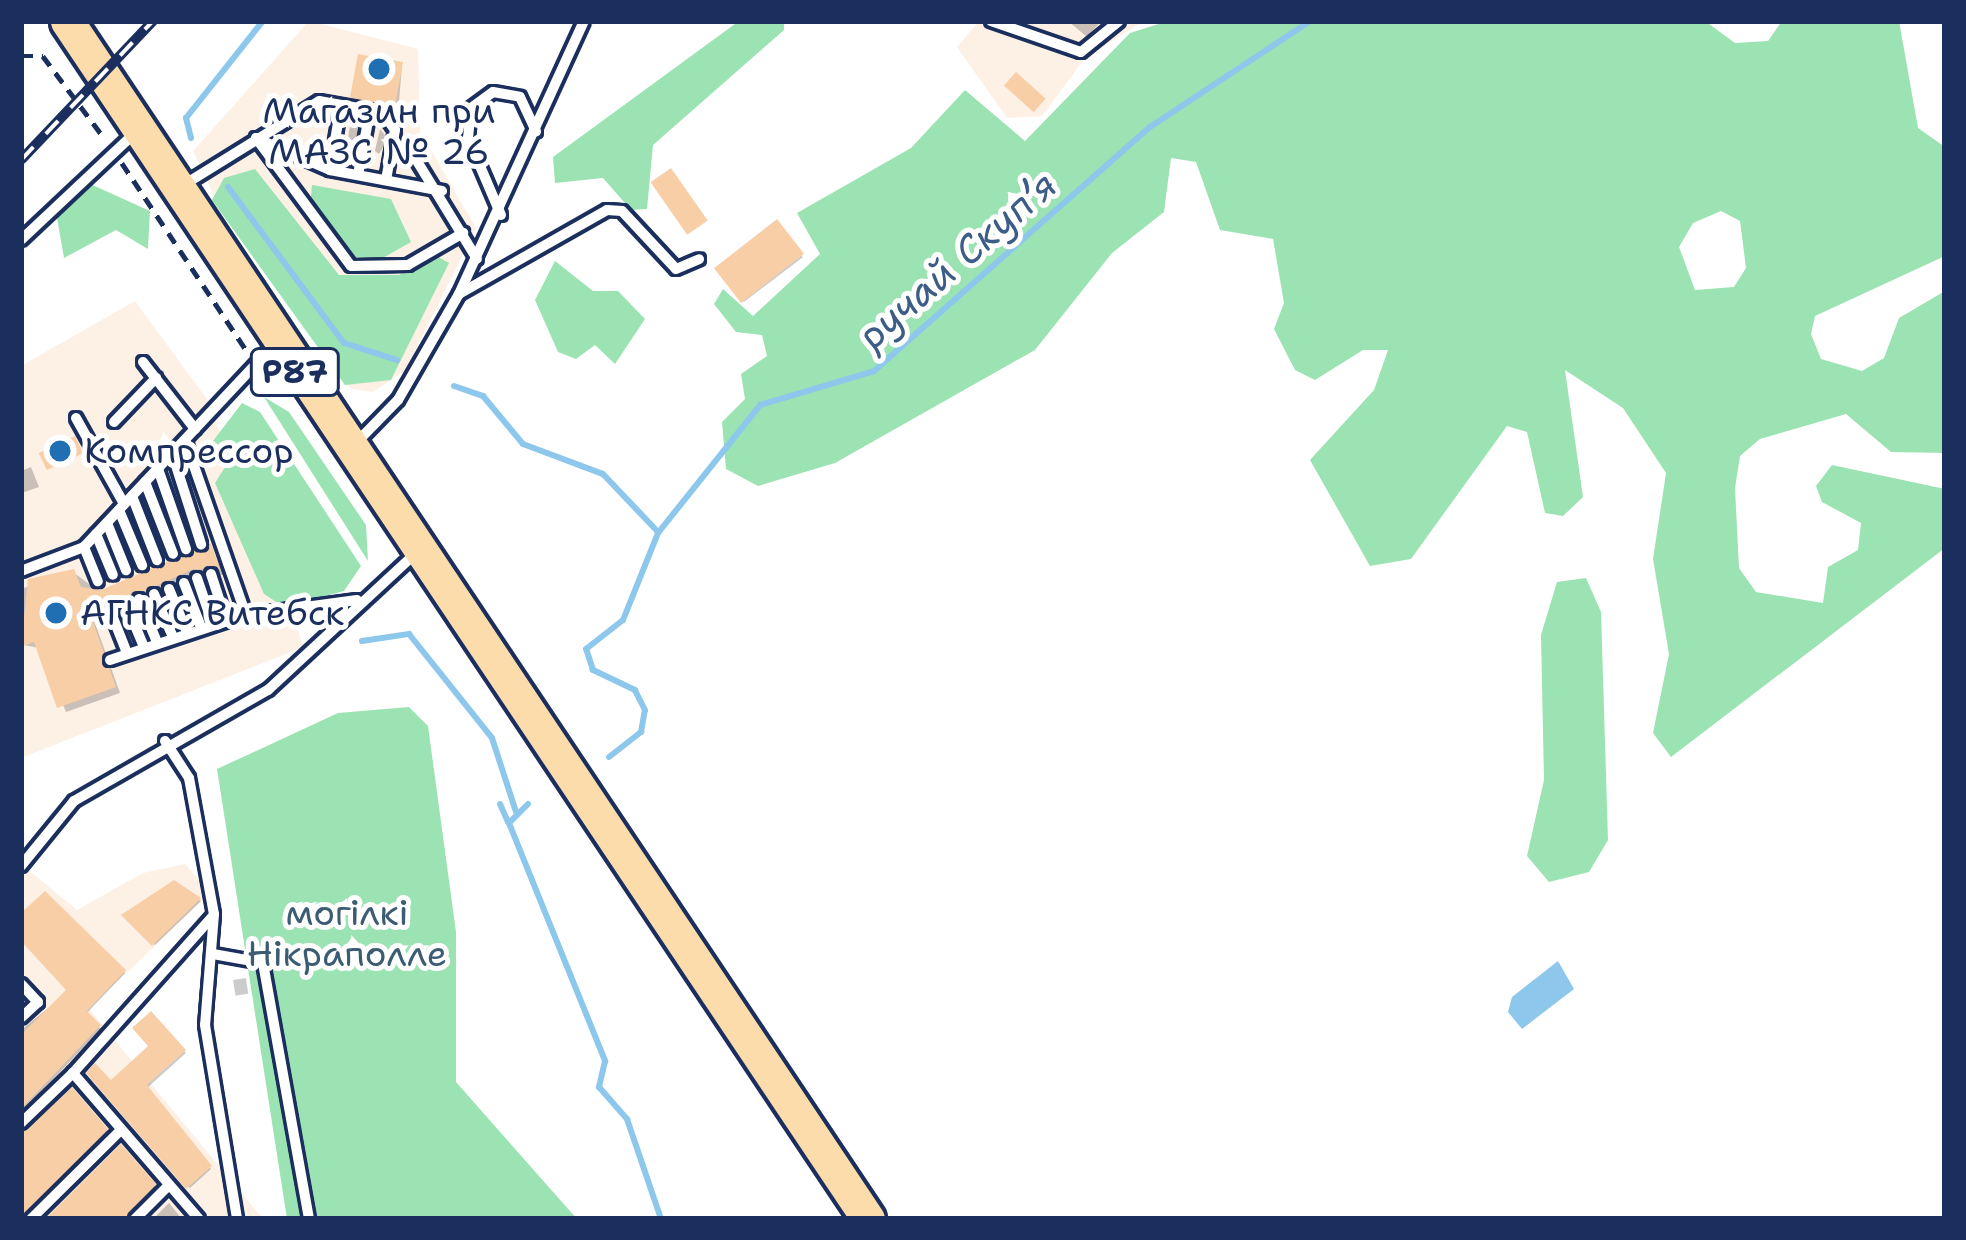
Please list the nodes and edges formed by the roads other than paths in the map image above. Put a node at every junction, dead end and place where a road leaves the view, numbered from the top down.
1 (584, 21) edge
2 (991, 21) edge
3 (1120, 21) edge
4 (65, 25) edge
5 (1020, 25) edge
6 (341, 105) junction
7 (370, 110) junction
8 (536, 131) junction
9 (256, 138) junction
10 (124, 143) junction
11 (409, 148) dead end
12 (329, 170) junction
13 (358, 175) junction
14 (386, 180) junction
15 (442, 191) junction
16 (173, 193) junction
17 (501, 215) junction
18 (463, 233) junction
19 (21, 240) edge
20 (477, 259) junction
21 (700, 259) dead end
22 (459, 294) junction
23 (266, 355) junction
24 (143, 362) dead end
25 (156, 378) junction
26 (76, 418) dead end
27 (114, 422) dead end
28 (195, 429) junction
29 (184, 440) junction
30 (349, 451) junction
31 (172, 453) junction
32 (158, 469) junction
33 (145, 482) junction
34 (125, 503) junction
35 (106, 523) junction
36 (96, 534) junction
37 (201, 544) dead end
38 (84, 547) junction
39 (186, 549) dead end
40 (420, 550) junction
41 (173, 554) dead end
42 (157, 560) dead end
43 (142, 565) dead end
44 (126, 570) dead end
45 (21, 571) edge
46 (211, 574) dead end
47 (113, 575) dead end
48 (98, 581) dead end
49 (190, 581) dead end
50 (169, 589) dead end
51 (154, 594) dead end
52 (366, 596) junction
53 (132, 602) dead end
54 (110, 610) dead end
55 (246, 615) junction
56 (226, 617) junction
57 (207, 624) junction
58 (187, 632) junction
59 (173, 637) junction
60 (151, 645) junction
61 (128, 653) junction
62 (110, 660) dead end
63 (165, 741) junction
64 (21, 866) edge
65 (214, 914) junction
66 (213, 954) junction
67 (21, 984) edge
68 (21, 1018) edge
69 (73, 1072) junction
70 (21, 1124) edge
71 (119, 1132) junction
72 (167, 1187) junction
73 (31, 1219) edge
74 (135, 1219) edge
75 (199, 1219) edge
76 (237, 1219) edge
77 (309, 1219) edge
78 (868, 1219) edge

1 - 8 lane
2 - 5 lane
3 - 5 lane
4 - 10 main road, Р87
6 - 7 lane
6 - 9 lane
6 - 12 lane
7 - 13 lane
7 - 14 lane
8 - 17 lane
8 - 17 lane
9 - 12 lane
9 - 16 lane
9 - 18 lane
10 - 16 main road, Р87
10 - 19 lane
11 - 15 lane
12 - 13 lane
13 - 14 lane
14 - 15 lane
15 - 18 lane
16 - 23 main road, Р87
17 - 20 lane
18 - 20 lane
20 - 22 lane
21 - 22 lane
22 - 30 lane
23 - 28 lane
23 - 30 main road, Р87
24 - 25 lane
25 - 27 lane
25 - 28 lane
26 - 34 lane
28 - 29 lane
29 - 31 lane
29 - 55 lane
30 - 40 main road, Р87
31 - 32 lane
31 - 37 lane
32 - 33 lane
32 - 39 lane
33 - 34 lane
33 - 41 lane
34 - 35 lane
34 - 42 lane
34 - 43 lane
35 - 36 lane
35 - 44 lane
36 - 38 lane
36 - 47 lane
38 - 45 lane
38 - 48 lane
40 - 52 lane
40 - 78 main road, Р87
46 - 56 lane
49 - 57 lane
50 - 58 lane
51 - 59 lane
52 - 55 lane
52 - 63 lane
53 - 60 lane
54 - 61 lane
55 - 56 lane
56 - 57 lane
57 - 58 lane
58 - 59 lane
59 - 60 lane
60 - 61 lane
61 - 62 lane
63 - 64 lane
63 - 65 lane
65 - 66 lane
65 - 69 lane
66 - 76 lane
66 - 77 lane
67 - 68 lane
69 - 70 lane
69 - 71 lane
71 - 72 lane
71 - 73 lane
72 - 74 lane
72 - 75 lane

